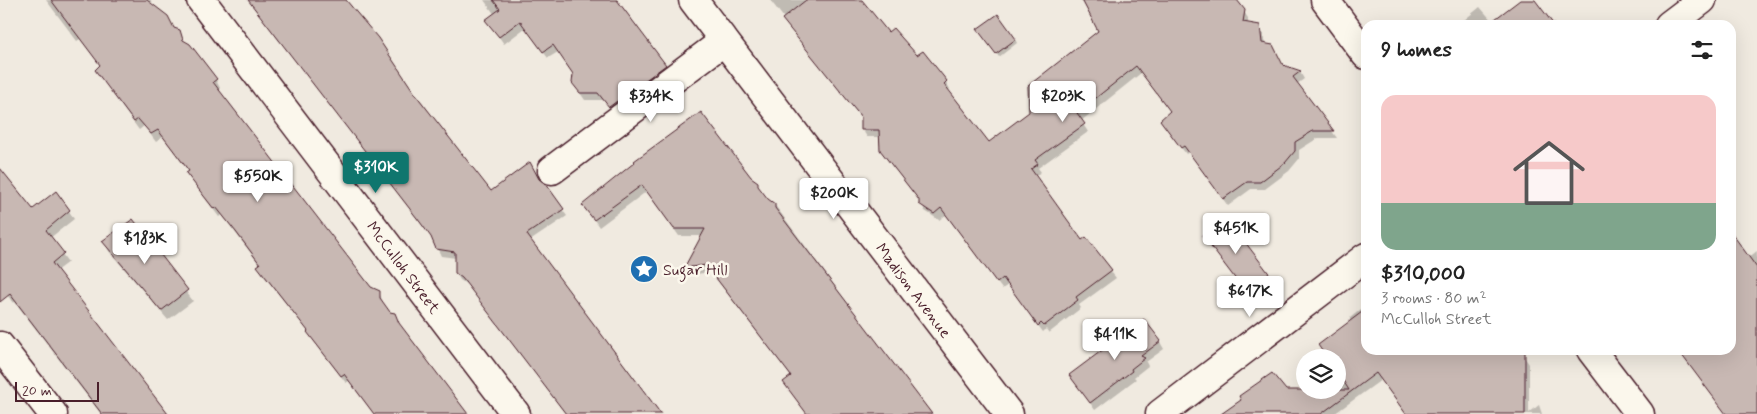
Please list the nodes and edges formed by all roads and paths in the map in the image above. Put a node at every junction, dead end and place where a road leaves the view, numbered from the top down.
1 (201, 0) edge
2 (693, 0) edge
3 (1325, 0) edge
4 (1702, 0) edge
5 (1676, 20) edge
6 (724, 41) junction
7 (1361, 48) edge
8 (552, 170) dead end
9 (1361, 261) edge
10 (0, 346) edge
11 (1595, 355) edge
12 (53, 414) edge
13 (516, 414) edge
14 (1009, 414) edge
15 (1160, 414) edge
16 (1640, 414) edge

1 - 13 street, McCulloh Street
2 - 6 street, Madison Avenue
3 - 7 street
4 - 5 street
6 - 8 street
6 - 14 street, Madison Avenue
9 - 15 street
10 - 12 street
11 - 16 street

